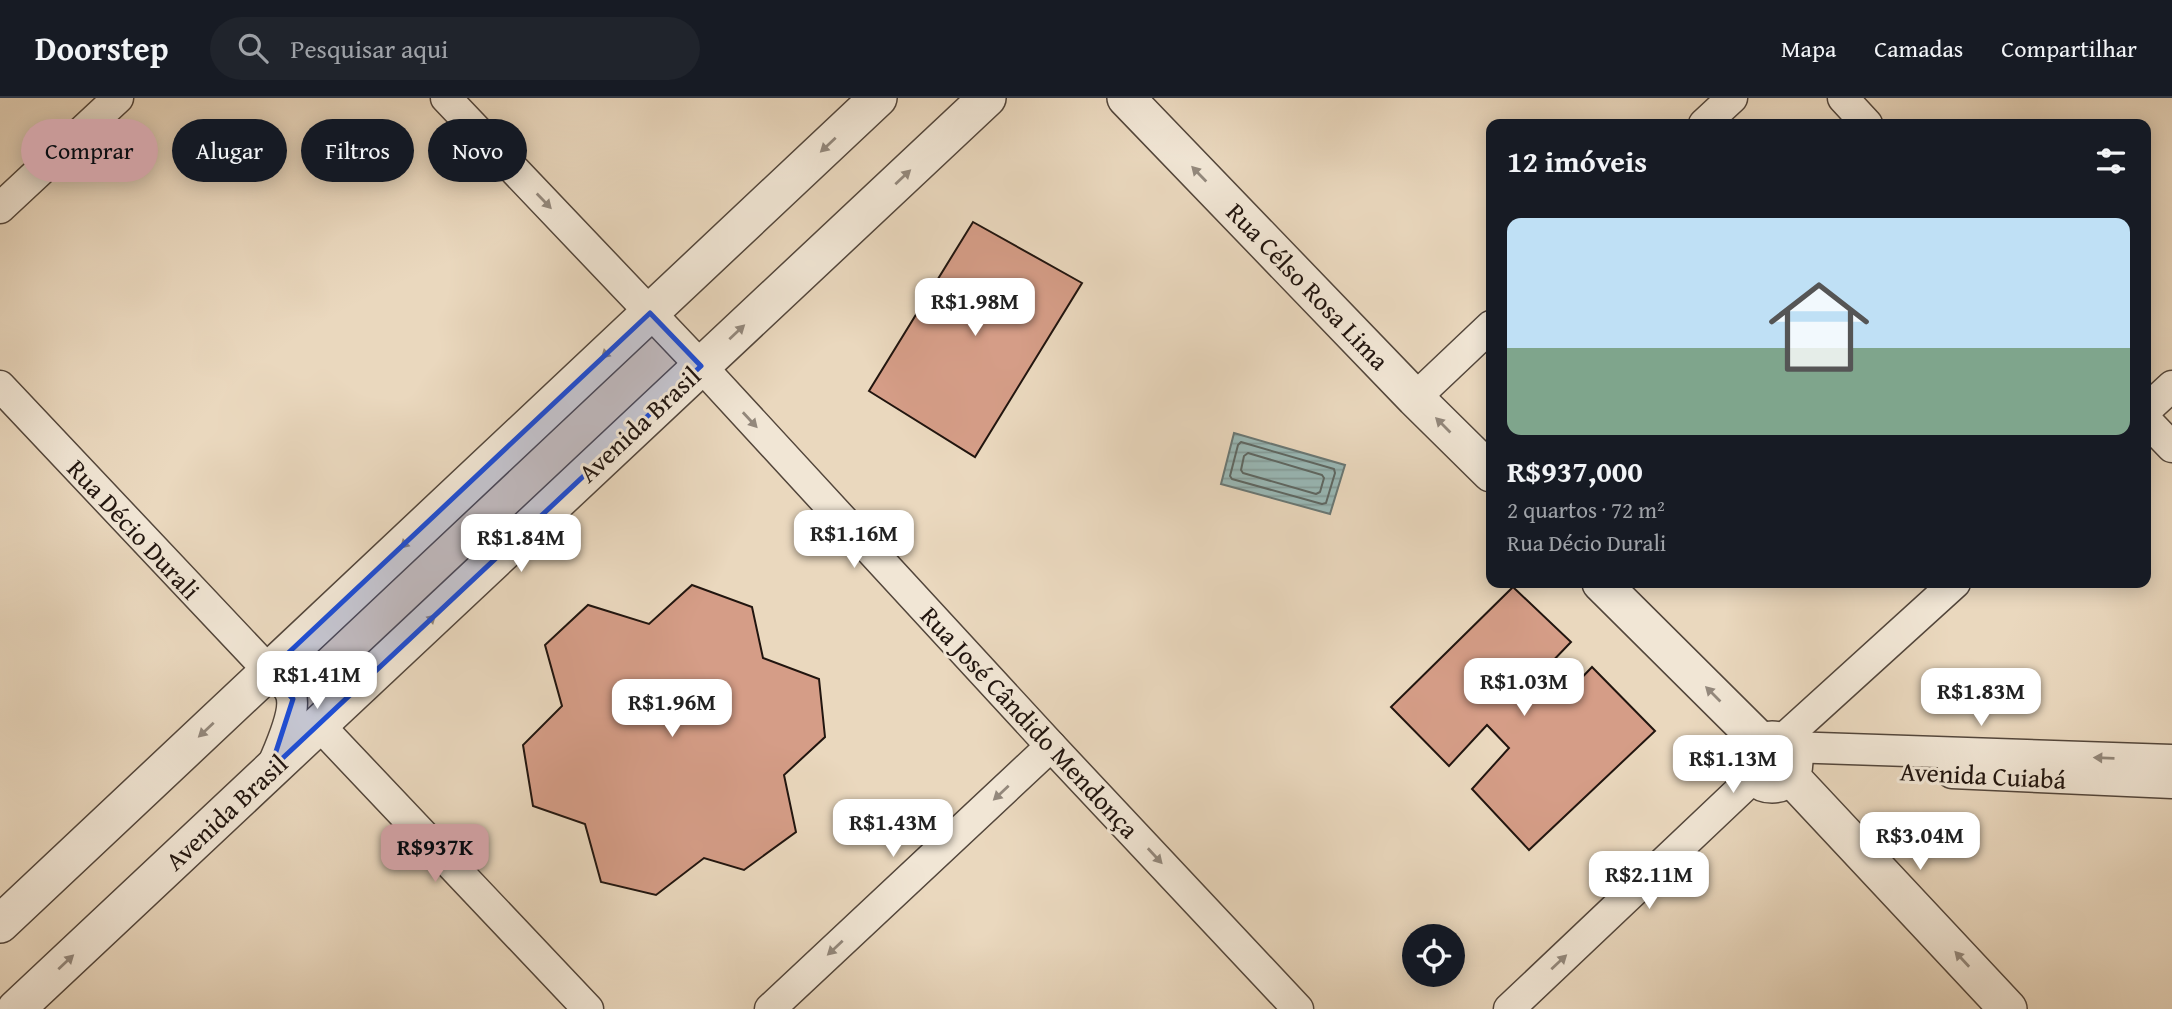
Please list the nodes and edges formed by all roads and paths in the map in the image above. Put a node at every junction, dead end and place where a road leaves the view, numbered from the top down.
1 (118, 98) edge
2 (446, 98) edge
3 (878, 98) edge
4 (987, 98) edge
5 (1126, 98) edge
6 (1732, 98) edge
7 (1843, 98) edge
8 (1709, 119) edge
9 (1862, 119) edge
10 (0, 208) edge
11 (650, 313) junction
12 (1486, 331) edge
13 (701, 366) junction
14 (0, 386) edge
15 (2172, 386) edge
16 (1415, 397) junction
17 (2151, 405) edge
18 (2151, 424) edge
19 (2172, 447) edge
20 (1486, 468) edge
21 (1606, 588) edge
22 (1950, 588) edge
23 (269, 671) junction
24 (319, 725) junction
25 (1051, 746) junction
26 (1778, 758) junction
27 (2172, 760) edge
28 (270, 770) junction
29 (2172, 783) edge
30 (0, 925) edge
31 (16, 1009) edge
32 (588, 1009) edge
33 (770, 1009) edge
34 (1298, 1009) edge
35 (1509, 1009) edge
36 (2008, 1009) edge

1 - 10 street
2 -> 11 street, Rua José Cândido Mendonça
3 -> 11 street
13 -> 4 street, Avenida Brasil
16 -> 5 street, Rua Célso Rosa Lima
6 - 8 street
7 - 9 street
11 - 13 street, Rua José Cândido Mendonça
11 -> 23 street
12 - 16 street
24 -> 13 street, Avenida Brasil
13 -> 25 street, Rua José Cândido Mendonça
14 - 23 street, Rua Décio Durali
15 - 17 street
20 -> 16 street, Rua Célso Rosa Lima
18 - 19 street
26 -> 21 street
22 - 26 street
23 - 28 street, Rua Décio Durali
23 -> 30 street
24 - 28 street, Avenida Brasil
24 - 32 street
25 -> 33 street
25 -> 34 street, Rua José Cândido Mendonça
27 -> 26 street, Avenida Cuiabá
26 - 29 street, Avenida Cuiabá
35 -> 26 street
36 -> 26 street
31 -> 28 street, Avenida Brasil

